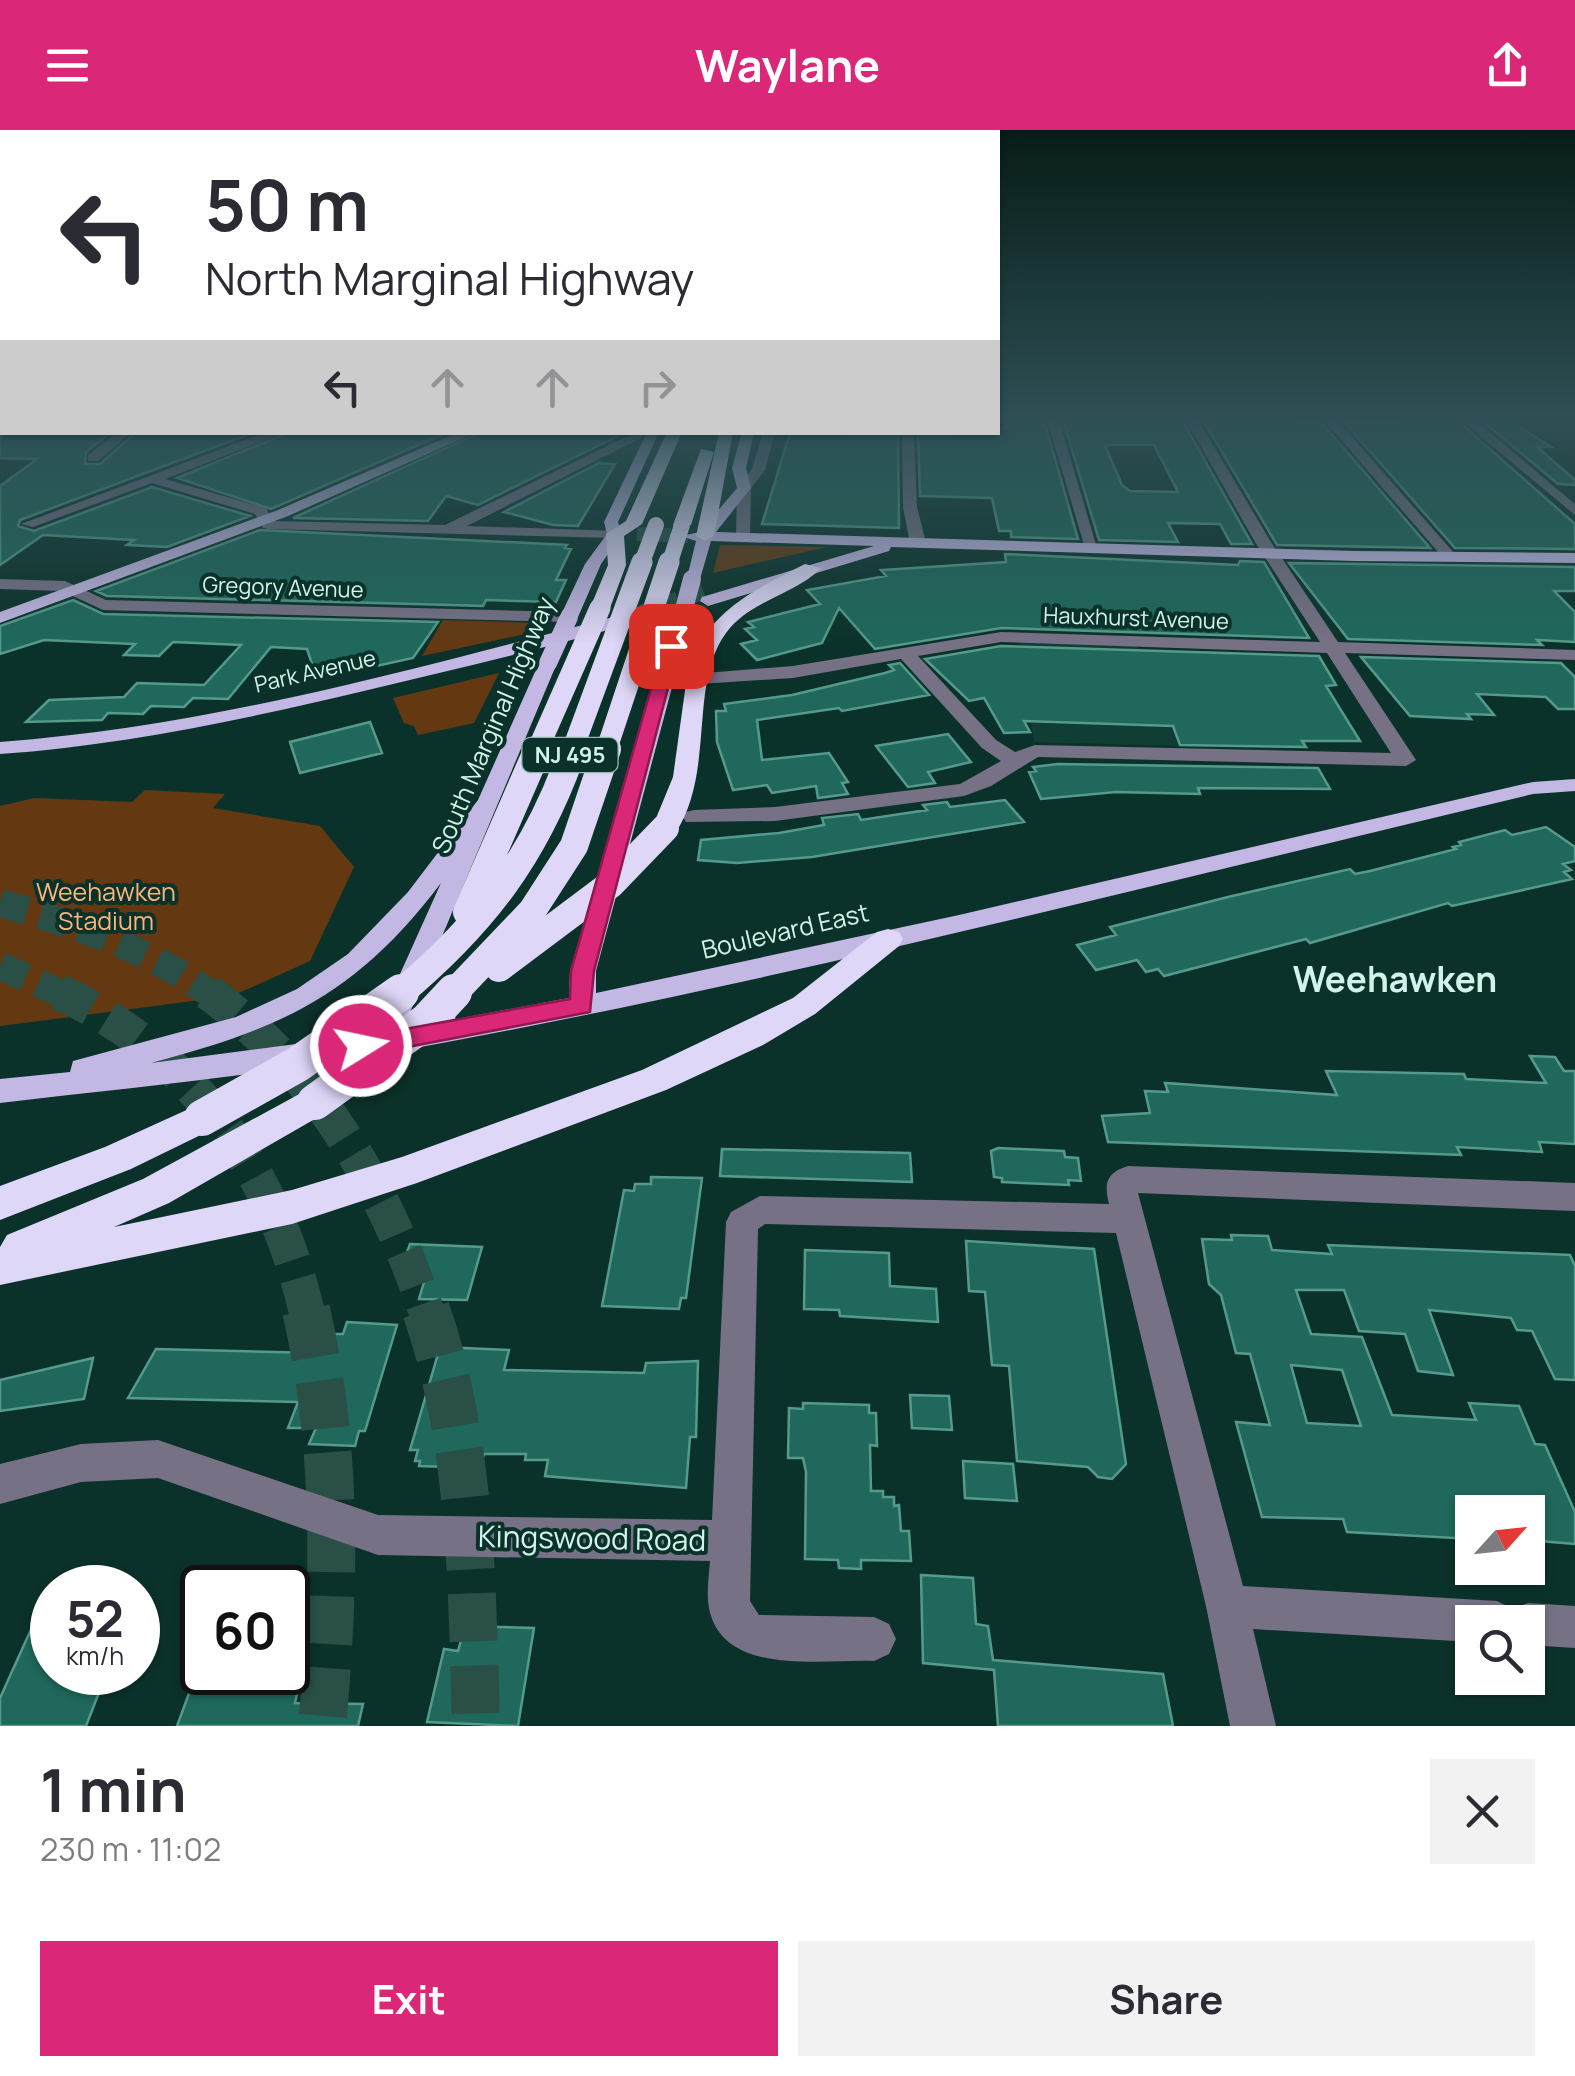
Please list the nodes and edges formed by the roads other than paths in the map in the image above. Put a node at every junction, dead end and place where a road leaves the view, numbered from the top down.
1 (111, 494) edge
2 (201, 494) edge
3 (324, 494) edge
4 (519, 494) edge
5 (623, 494) edge
6 (647, 494) edge
7 (686, 494) edge
8 (690, 494) edge
9 (732, 494) edge
10 (744, 494) edge
11 (910, 494) edge
12 (1076, 494) edge
13 (1237, 494) edge
14 (1395, 494) edge
15 (1556, 494) edge
16 (1575, 511) edge
17 (264, 520) junction
18 (28, 524) dead end
19 (672, 527) junction
20 (445, 530) junction
21 (615, 534) junction
22 (742, 538) junction
23 (898, 542) junction
24 (918, 543) junction
25 (962, 545) junction
26 (1093, 548) junction
27 (1272, 553) junction
28 (1450, 557) junction
29 (1575, 558) edge
30 (812, 568) junction
31 (0, 584) edge
32 (76, 592) junction
33 (636, 616) tunnel mouth
34 (569, 617) junction
35 (0, 618) edge
36 (680, 624) junction
37 (1334, 647) junction
38 (904, 652) junction
39 (1575, 655) edge
40 (699, 678) junction
41 (0, 748) edge
42 (1012, 759) junction
43 (1575, 785) edge
44 (485, 804) junction
45 (694, 818) dead end
46 (888, 939) junction
47 (437, 959) junction
48 (582, 1006) junction
49 (425, 1023) junction
50 (383, 1043) junction
51 (0, 1090) edge
52 (1575, 1198) edge
53 (0, 1202) edge
54 (1126, 1219) junction
55 (0, 1256) edge
56 (0, 1266) edge
57 (0, 1484) edge
58 (732, 1541) junction
59 (1228, 1606) junction
60 (1455, 1620) edge
61 (1545, 1625) edge
62 (1575, 1627) edge
63 (874, 1638) dead end
64 (1254, 1726) edge

1 - 18 street
2 - 17 street
3 - 17 main road
4 - 20 street
5 - 21 main road, South Marginal Highway
6 - 21 highway
7 - 19 highway, NJ 495
8 - 19 highway
9 - 19 main road
10 - 22 street
11 - 24 street
12 - 26 street
13 - 27 street
14 - 28 street
15 - 16 street
17 - 20 street
17 - 32 main road
19 - 21 main road
19 - 22 main road
19 - 36 main road, bridge
19 - 47 highway, NJ 495, bridge
19 - 49 highway, NJ 495, bridge
20 - 21 street
21 - 34 main road, South Marginal Highway
21 - 47 highway, bridge
22 - 23 main road
23 - 24 main road
23 - 30 main road
23 - 30 main road
24 - 25 main road
25 - 26 main road
25 - 30 main road
26 - 27 main road
27 - 28 main road
27 - 37 street
28 - 29 main road
30 - 40 highway
31 - 32 street, Gregory Avenue
32 - 34 street, Gregory Avenue
32 - 35 main road
33 - 41 main road, Park Avenue
34 - 44 main road, South Marginal Highway, bridge
36 - 40 highway
36 - 48 main road
37 - 38 street, Hauxhurst Avenue
37 - 39 street, Hauxhurst Avenue
37 - 42 street
38 - 40 street, Hauxhurst Avenue
38 - 42 street
40 - 49 highway, bridge
42 - 45 street
43 - 46 main road, Boulevard East
44 - 50 main road, South Marginal Highway
44 - 51 main road
46 - 48 main road, Boulevard East
46 - 56 highway
47 - 53 highway, NJ 495, bridge
48 - 50 main road, Boulevard East
49 - 55 highway, NJ 495, bridge
50 - 51 main road, Boulevard East
52 - 54 street
54 - 58 street, Kingswood Road
54 - 59 street
57 - 58 street, Kingswood Road
58 - 63 street
59 - 60 street
59 - 64 street
61 - 62 street

